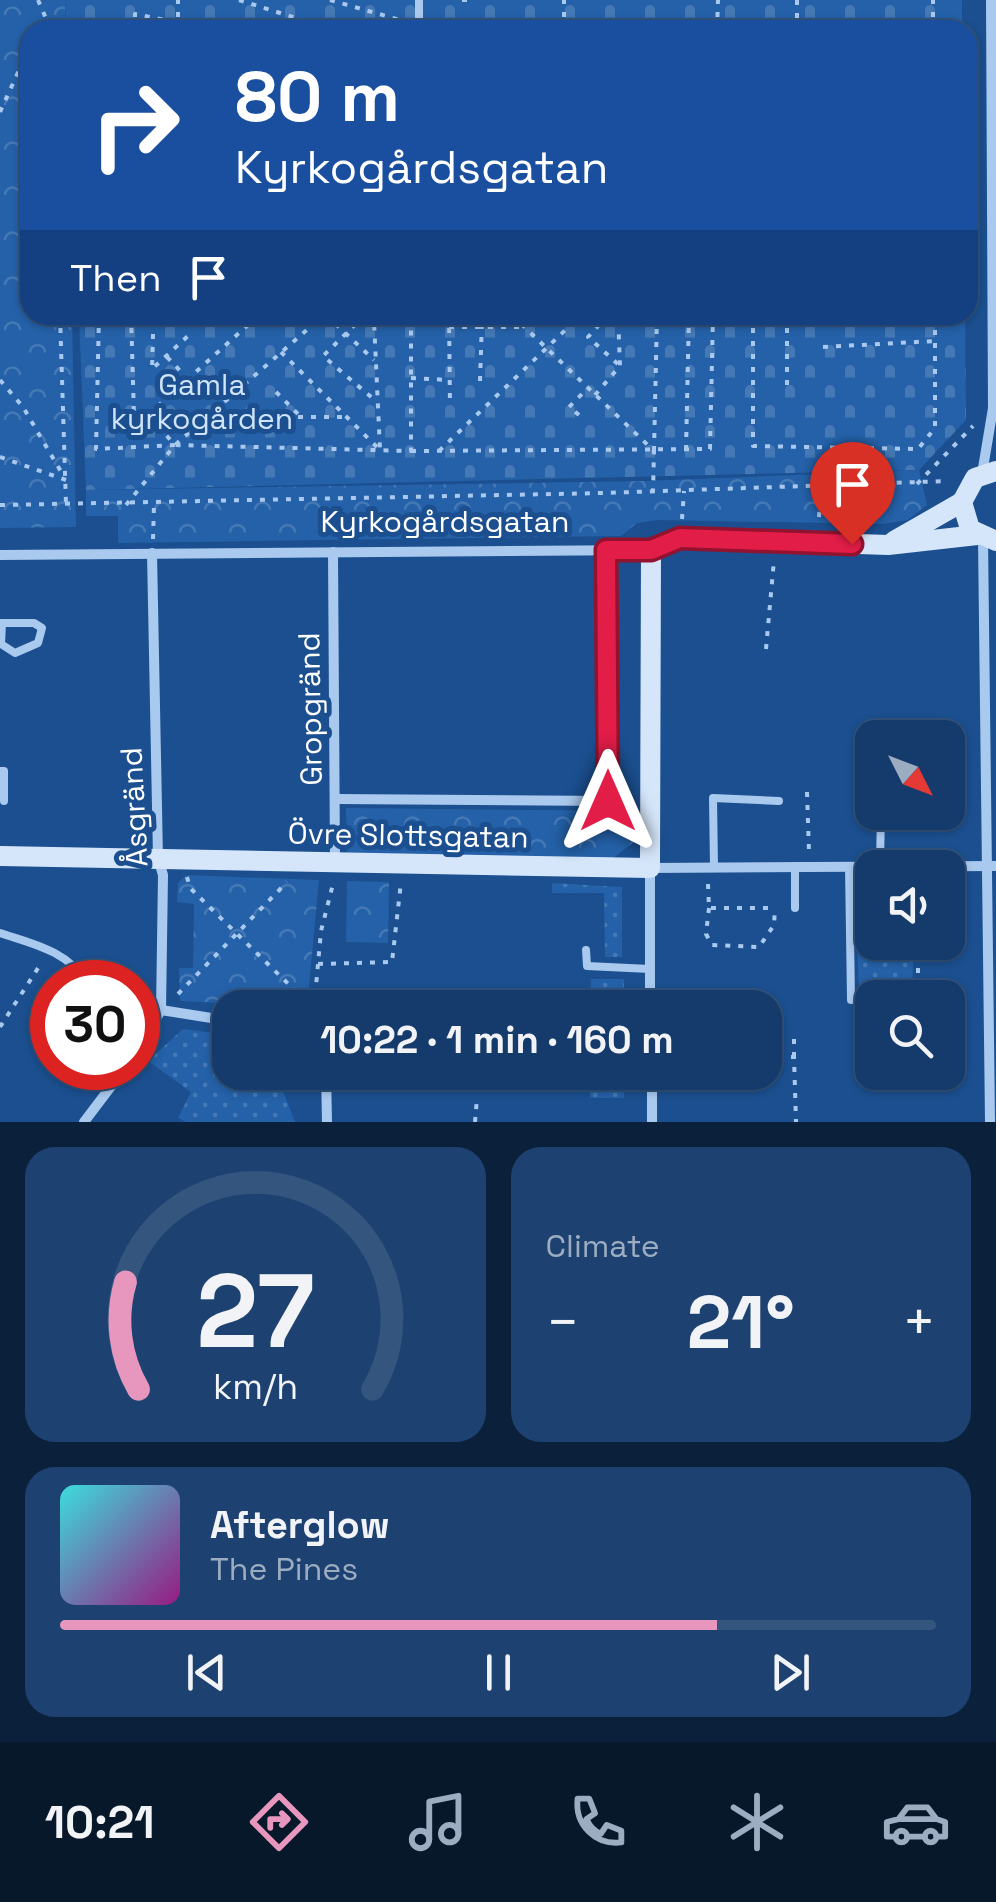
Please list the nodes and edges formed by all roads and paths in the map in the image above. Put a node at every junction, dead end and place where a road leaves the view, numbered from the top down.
1 (178, 0) edge
2 (239, 0) edge
3 (330, 0) edge
4 (462, 0) edge
5 (472, 0) edge
6 (990, 0) edge
7 (347, 2) edge
8 (178, 19) junction
9 (135, 20) edge
10 (181, 20) edge
11 (302, 20) edge
12 (397, 20) edge
13 (20, 68) edge
14 (0, 112) edge
15 (60, 325) edge
16 (99, 325) edge
17 (131, 325) edge
18 (248, 325) edge
19 (313, 325) edge
20 (336, 325) edge
21 (355, 325) edge
22 (374, 325) edge
23 (411, 325) edge
24 (570, 325) edge
25 (599, 325) edge
26 (618, 325) edge
27 (657, 325) edge
28 (689, 325) edge
29 (713, 325) edge
30 (753, 325) edge
31 (786, 325) edge
32 (934, 325) edge
33 (524, 326) joint
34 (449, 327) joint
35 (482, 327) junction
36 (153, 334) dead end
37 (346, 334) junction
38 (190, 335) dead end
39 (935, 341) junction
40 (823, 347) dead end
41 (546, 348) junction
42 (281, 352) junction
43 (166, 356) junction
44 (374, 360) junction
45 (620, 366) junction
46 (411, 378) junction
47 (188, 379) junction
48 (0, 380) edge
49 (449, 380) junction
50 (480, 381) dead end
51 (787, 386) dead end
52 (588, 388) junction
53 (276, 392) dead end
54 (595, 394) junction
55 (377, 402) junction
56 (450, 406) dead end
57 (995, 413) edge
58 (148, 415) junction
59 (578, 415) dead end
60 (246, 417) dead end
61 (301, 417) junction
62 (347, 417) junction
63 (976, 422) dead end
64 (175, 445) junction
65 (380, 450) junction
66 (686, 450) junction
67 (411, 451) junction
68 (438, 451) junction
69 (654, 451) junction
70 (0, 457) edge
71 (989, 472) edge
72 (66, 480) junction
73 (948, 481) dead end
74 (916, 485) junction
75 (822, 488) junction
76 (654, 492) junction
77 (962, 502) junction
78 (154, 504) junction
79 (0, 505) edge
80 (126, 505) junction
81 (66, 506) junction
82 (819, 517) dead end
83 (985, 538) edge
84 (888, 544) junction
85 (606, 550) junction
86 (651, 550) junction
87 (333, 552) junction
88 (0, 554) edge
89 (152, 554) junction
90 (774, 560) dead end
91 (1, 623) edge
92 (766, 649) dead end
93 (0, 771) edge
94 (807, 792) dead end
95 (336, 798) junction
96 (4, 801) dead end
97 (779, 801) dead end
98 (0, 856) edge
99 (158, 858) junction
100 (184, 858) junction
101 (303, 864) junction
102 (335, 865) junction
103 (795, 866) junction
104 (809, 866) junction
105 (850, 866) junction
106 (855, 866) edge
107 (965, 866) edge
108 (992, 866) edge
109 (650, 868) junction
110 (711, 868) junction
111 (401, 878) dead end
112 (709, 908) junction
113 (774, 908) junction
114 (795, 908) joint
115 (850, 932) junction
116 (855, 932) edge
117 (0, 933) edge
118 (238, 936) junction
119 (49, 949) junction
120 (586, 950) dead end
121 (65, 960) edge
122 (318, 964) junction
123 (650, 969) junction
124 (295, 990) edge
125 (316, 990) edge
126 (650, 990) edge
127 (851, 1000) dead end
128 (161, 1010) junction
129 (212, 1018) edge
130 (0, 1027) edge
131 (794, 1034) dead end
132 (782, 1057) edge
133 (794, 1057) junction
134 (108, 1090) edge
135 (327, 1090) edge
136 (652, 1090) edge
137 (476, 1098) dead end
138 (84, 1122) edge
139 (328, 1122) edge
140 (475, 1122) edge
141 (652, 1122) edge
142 (796, 1122) edge
143 (990, 1122) edge

1 - 8 path
2 - 11 path
3 - 7 path
4 - 5 path
6 - 57 street
7 - 12 path
8 - 9 path
8 - 10 path
13 - 14 path
15 - 72 path
16 - 64 path
17 - 58 path
18 - 47 path
19 - 42 path
20 - 37 path
21 - 37 path
22 - 44 path
23 - 46 path
24 - 41 path
25 - 45 path
26 - 45 path
27 - 69 path
28 - 66 path
29 - 66 path
30 - 39 path
31 - 51 path
32 - 39 path
33 - 35 path
33 - 41 path
34 - 35 path
34 - 49 path
35 - 50 path
36 - 43 path
37 - 44 path
37 - 55 path
38 - 43 path
39 - 40 path
41 - 52 path
41 - 68 path
42 - 62 path
42 - 64 path
43 - 47 path
44 - 55 path
45 - 54 path
46 - 49 path
46 - 67 path
47 - 58 path
48 - 72 path
49 - 56 path
52 - 54 path
52 - 59 path
53 - 61 path
54 - 69 path
55 - 65 path
57 - 71 street
58 - 64 path
60 - 61 path
61 - 62 path
62 - 65 path
63 - 74 path
64 - 65 path
64 - 80 path
65 - 67 path
66 - 69 path
67 - 68 path
68 - 69 path
69 - 76 path
70 - 72 path
71 - 77 street
72 - 81 path
73 - 74 path
74 - 75 path
75 - 76 path
75 - 82 path
76 - 78 path
77 - 83 street
77 - 84 street
78 - 80 path
78 - 89 path
79 - 81 path
80 - 81 path
83 - 84 street, Kyrkogårdsgatan
83 - 108 street
84 - 86 street, Kyrkogårdsgatan
85 - 86 street, Kyrkogårdsgatan
85 - 87 street, Kyrkogårdsgatan
85 - 95 street, Övre Slottsgatan
86 - 109 street
87 - 89 street, Kyrkogårdsgatan
87 - 95 street, Gropgränd
88 - 89 street, Kyrkogårdsgatan
89 - 99 street, Åsgränd
90 - 92 path
91 - 91 lane
93 - 96 lane
94 - 104 path
95 - 102 street, Gropgränd
97 - 110 lane
98 - 99 street, Övre Slottsgatan
99 - 100 street, Övre Slottsgatan
99 - 128 street, Åsgränd
100 - 101 street, Övre Slottsgatan
100 - 118 path
101 - 102 street, Övre Slottsgatan
101 - 118 path
102 - 109 street, Övre Slottsgatan
102 - 122 path
103 - 104 street, Övre Slottsgatan
103 - 110 street, Övre Slottsgatan
103 - 114 lane
104 - 105 street, Övre Slottsgatan
105 - 106 street, Övre Slottsgatan
105 - 115 lane
107 - 108 street, Övre Slottsgatan
108 - 143 street
109 - 110 street, Övre Slottsgatan
109 - 123 street
110 - 112 path
111 - 122 path
112 - 113 path
112 - 113 path
113 - 114 path
115 - 116 lane
115 - 127 lane
117 - 119 lane
118 - 124 path
118 - 128 path
119 - 121 lane
119 - 130 path
120 - 123 lane
122 - 125 path
123 - 126 street
128 - 129 street
131 - 133 path
132 - 133 path
133 - 142 path
134 - 138 street
135 - 139 street
136 - 141 street
137 - 140 path

